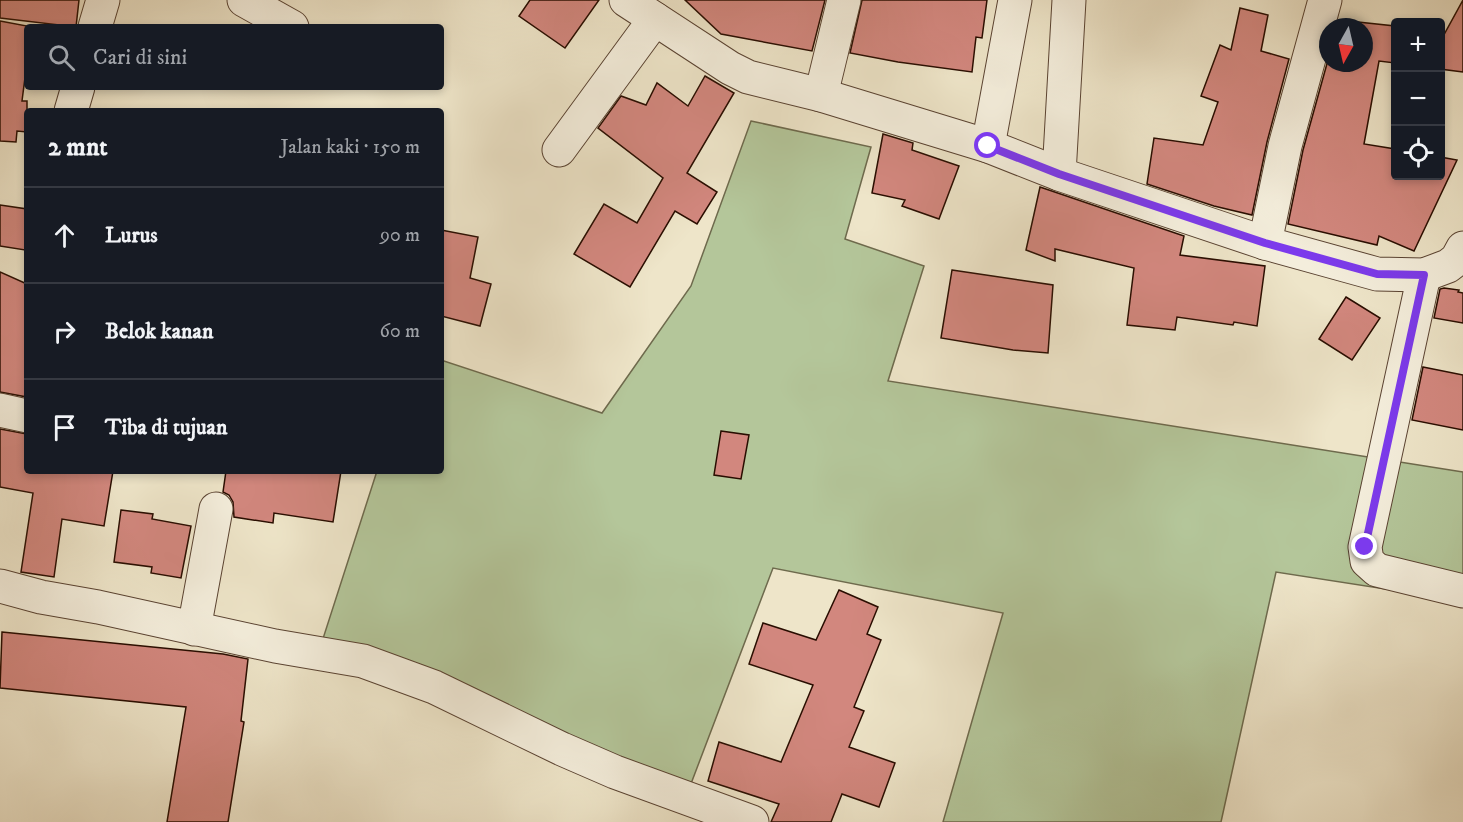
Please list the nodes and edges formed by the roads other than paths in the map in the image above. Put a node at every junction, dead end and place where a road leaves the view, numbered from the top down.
1 (103, 0) edge
2 (244, 0) edge
3 (626, 0) edge
4 (844, 0) edge
5 (1015, 0) edge
6 (1069, 0) edge
7 (1325, 0) edge
8 (655, 19) junction
9 (96, 24) edge
10 (287, 24) edge
11 (77, 90) edge
12 (821, 95) junction
13 (72, 108) edge
14 (988, 146) junction
15 (559, 150) dead end
16 (1059, 174) junction
17 (1265, 243) junction
18 (1463, 248) edge
19 (1424, 275) junction
20 (0, 410) edge
21 (24, 415) edge
22 (216, 509) dead end
23 (0, 586) edge
24 (1463, 591) edge
25 (194, 629) junction
26 (752, 822) edge

1 - 9 street
2 - 10 street
3 - 8 street
4 - 12 street
5 - 14 street
6 - 16 street
7 - 17 street
8 - 12 street
8 - 15 street
11 - 13 street
12 - 14 street
14 - 16 street
16 - 17 street
17 - 19 street
18 - 19 street
19 - 24 street
20 - 21 street
22 - 25 street
23 - 25 street
25 - 26 street

